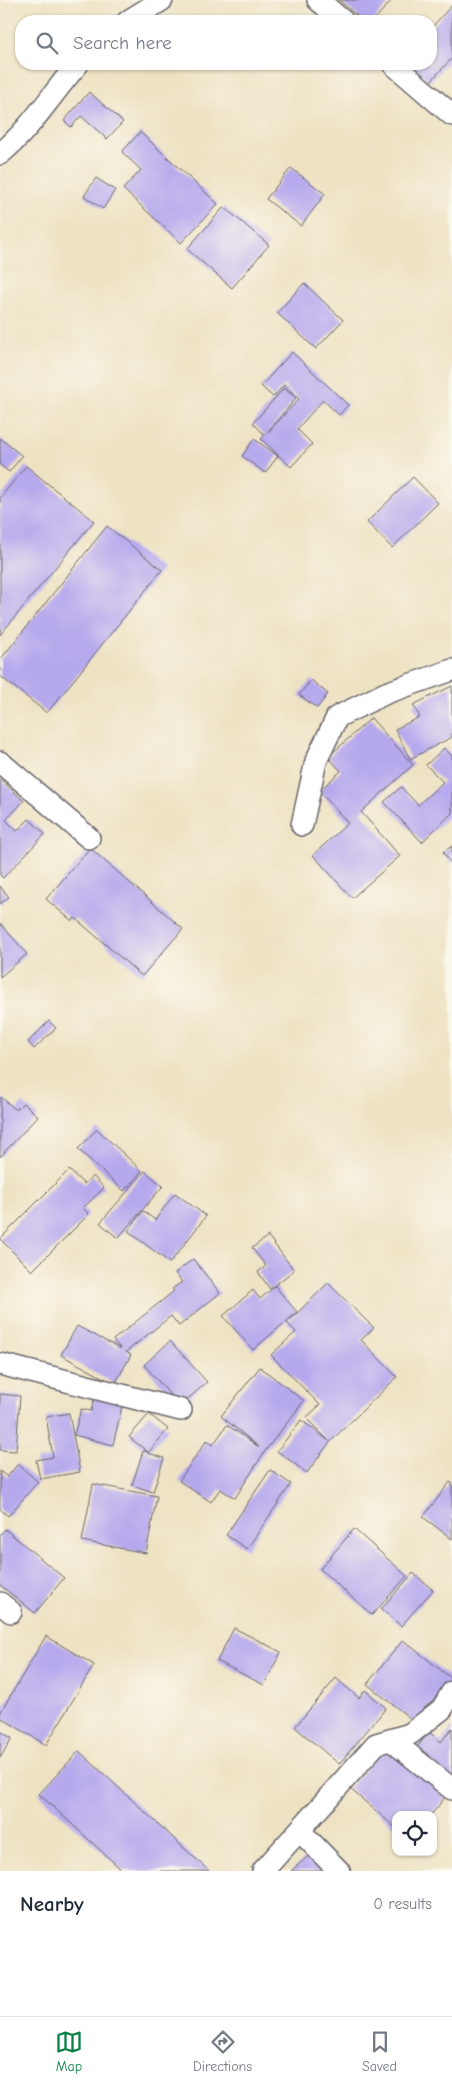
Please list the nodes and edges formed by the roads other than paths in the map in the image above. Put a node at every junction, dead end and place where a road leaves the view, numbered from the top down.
1 (162, 0) edge
2 (318, 0) edge
3 (138, 15) edge
4 (336, 15) edge
5 (72, 70) edge
6 (400, 70) edge
7 (452, 115) edge
8 (0, 154) edge
9 (452, 670) edge
10 (0, 762) edge
11 (302, 825) dead end
12 (88, 838) dead end
13 (0, 1364) edge
14 (181, 1410) dead end
15 (452, 1692) edge
16 (391, 1740) junction
17 (452, 1789) edge
18 (300, 1831) junction
19 (263, 1871) edge
20 (339, 1871) edge

1 - 3 street
2 - 4 street
5 - 8 street
6 - 7 street
9 - 11 street
10 - 12 street
13 - 14 street
15 - 16 street
16 - 17 street
16 - 18 street
18 - 19 street
18 - 20 street

